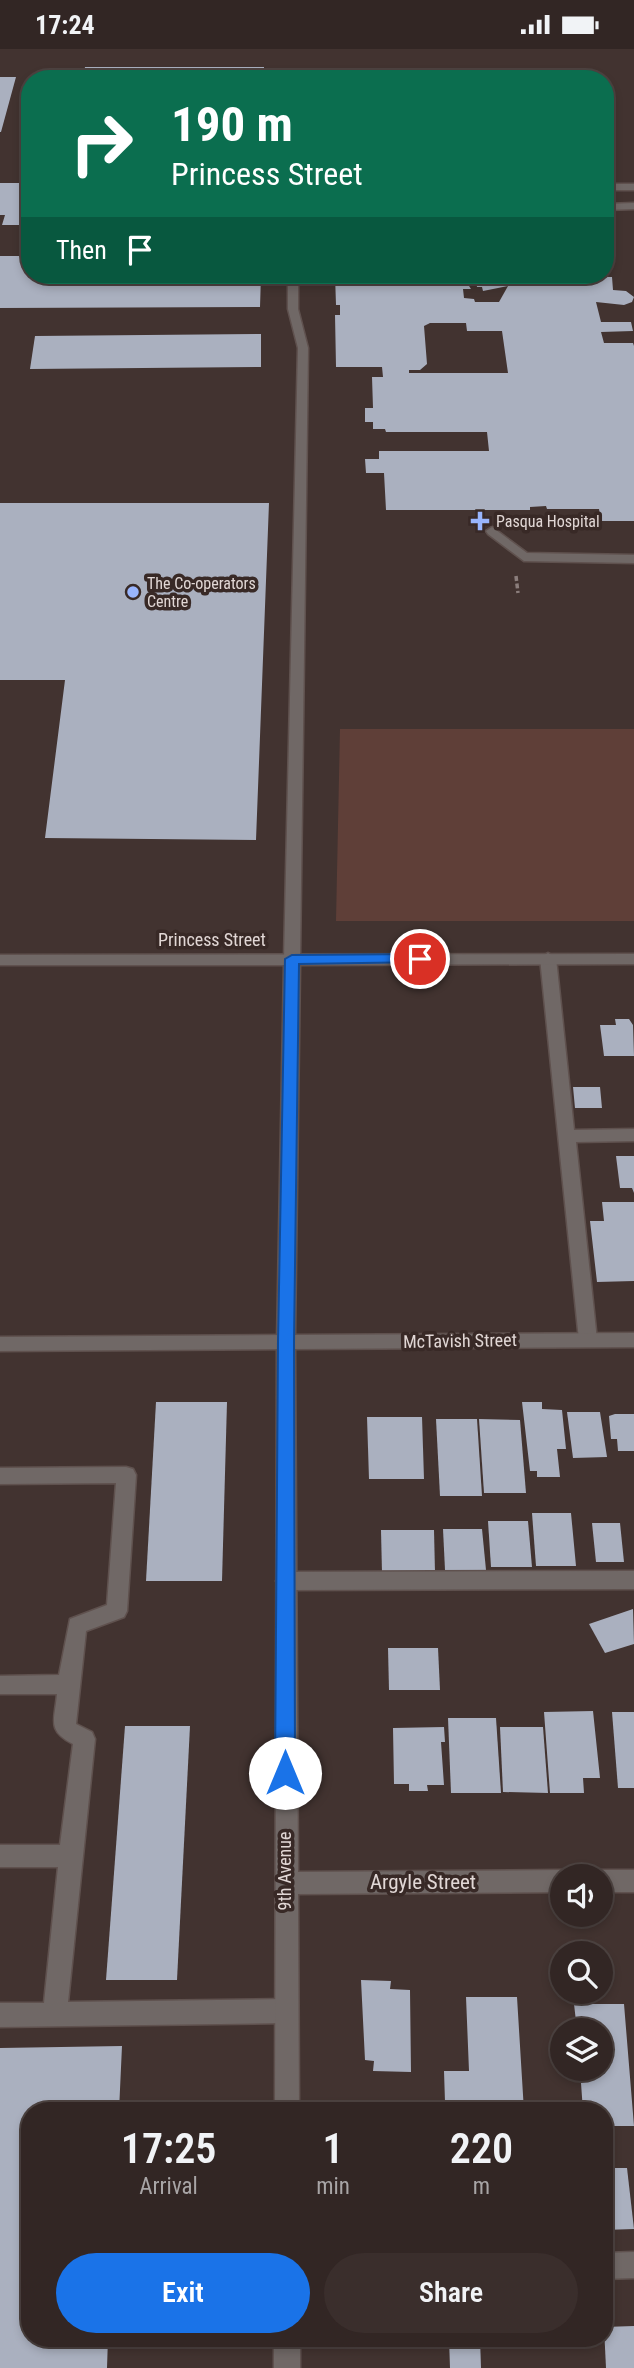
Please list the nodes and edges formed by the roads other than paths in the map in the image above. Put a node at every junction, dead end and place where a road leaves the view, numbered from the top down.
1 (614, 187) edge
2 (634, 187) edge
3 (634, 206) edge
4 (614, 207) edge
5 (293, 284) edge
6 (492, 531) dead end
7 (634, 559) edge
8 (548, 958) junction
9 (292, 959) junction
10 (634, 959) edge
11 (0, 960) edge
12 (634, 1135) edge
13 (569, 1136) junction
14 (588, 1340) junction
15 (634, 1340) edge
16 (286, 1342) junction
17 (0, 1344) edge
18 (0, 1476) edge
19 (634, 1580) edge
20 (286, 1581) junction
21 (68, 1684) junction
22 (0, 1685) edge
23 (0, 1856) edge
24 (70, 1856) junction
25 (550, 1881) edge
26 (613, 1881) edge
27 (634, 1881) edge
28 (285, 1883) junction
29 (286, 2011) junction
30 (55, 2014) junction
31 (0, 2015) edge
32 (287, 2102) edge
33 (634, 2265) edge
34 (613, 2266) edge
35 (287, 2347) edge
36 (287, 2368) edge

1 - 2 street
3 - 4 street
5 - 9 street, 9th Avenue
6 - 7 street
8 - 9 street, Princess Street
8 - 10 street, Princess Street
8 - 13 street
9 - 11 street, Princess Street
9 - 16 street, 9th Avenue
12 - 13 street
13 - 14 street
14 - 15 street, McTavish Street
14 - 16 street, McTavish Street
16 - 17 street, McTavish Street
16 - 20 street, 9th Avenue
18 - 21 street
19 - 20 street
20 - 28 street, 9th Avenue
21 - 22 street
21 - 24 street
23 - 24 street
24 - 30 street
25 - 28 street, Argyle Street
26 - 27 street
28 - 29 street, 9th Avenue
29 - 30 street
29 - 32 street, 9th Avenue
30 - 31 street
33 - 34 street
35 - 36 street

